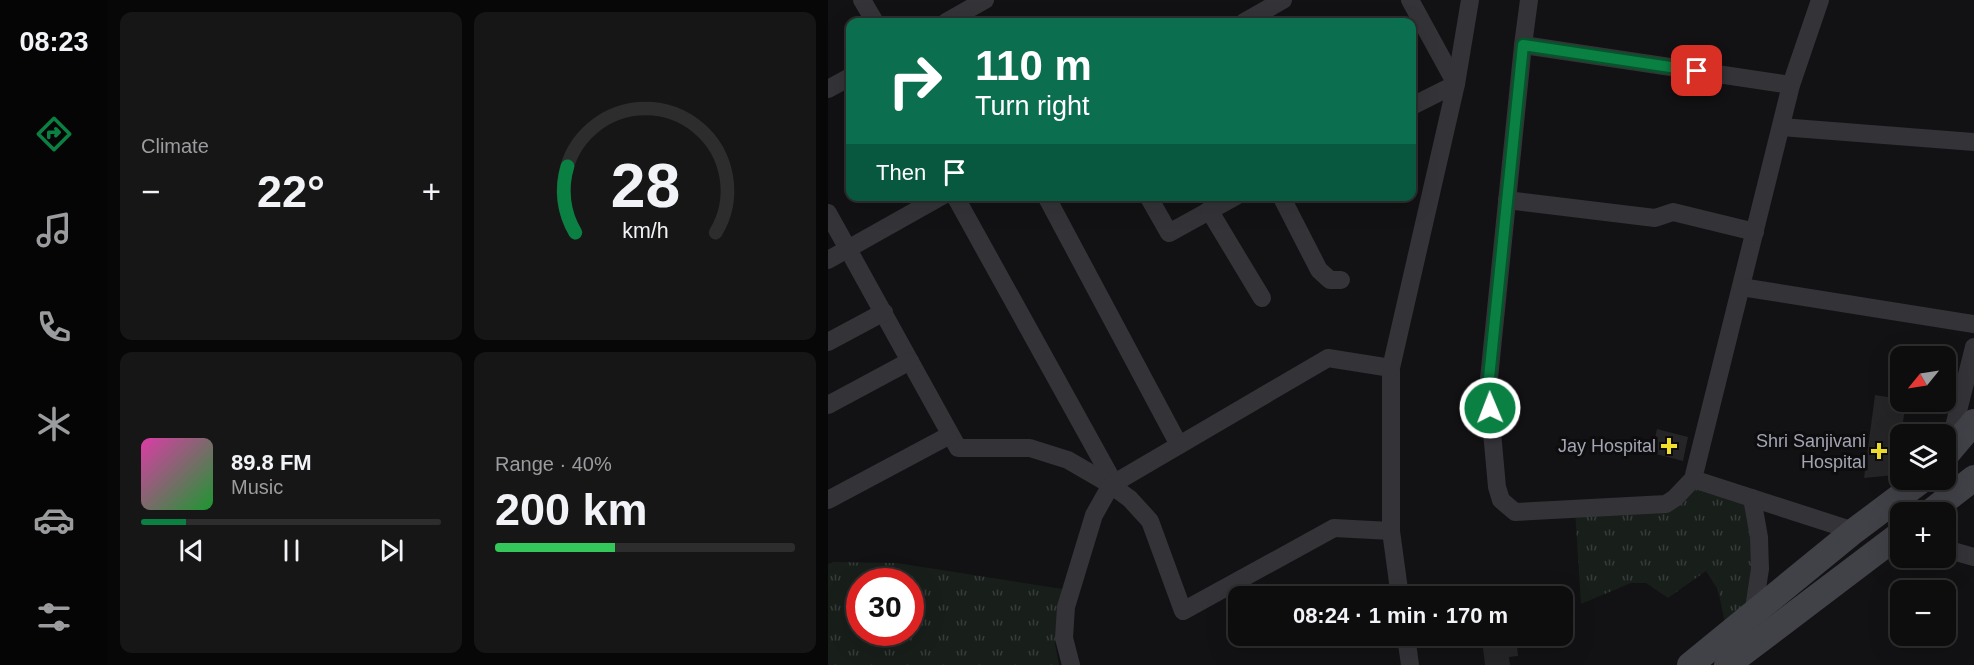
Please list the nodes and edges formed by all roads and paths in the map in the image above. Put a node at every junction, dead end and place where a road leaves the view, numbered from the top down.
1 (862, 0) edge
2 (985, 0) edge
3 (1283, 0) edge
4 (1410, 0) edge
5 (1470, 0) edge
6 (1529, 0) edge
7 (1820, 0) edge
8 (873, 18) edge
9 (953, 18) edge
10 (1251, 18) edge
11 (1523, 45) junction
12 (846, 79) edge
13 (1456, 84) junction
14 (1791, 85) junction
15 (828, 89) edge
16 (1416, 104) edge
17 (1781, 127) junction
18 (1974, 142) edge
19 (1507, 200) junction
20 (933, 201) edge
21 (959, 201) edge
22 (1049, 201) edge
23 (1151, 201) edge
24 (1226, 201) edge
25 (1284, 201) edge
26 (1209, 210) junction
27 (828, 213) edge
28 (1755, 232) junction
29 (848, 249) junction
30 (828, 260) edge
31 (1341, 280) dead end
32 (1741, 287) junction
33 (1262, 298) dead end
34 (884, 312) junction
35 (1974, 324) edge
36 (828, 342) edge
37 (1974, 347) edge
38 (910, 361) junction
39 (1391, 368) junction
40 (828, 405) edge
41 (1974, 422) edge
42 (1955, 424) edge
43 (950, 435) junction
44 (1956, 443) edge
45 (1179, 445) junction
46 (1974, 478) edge
47 (1693, 479) junction
48 (1113, 484) junction
49 (1909, 490) edge
50 (1752, 498) junction
51 (828, 500) edge
52 (1943, 502) edge
53 (1391, 531) junction
54 (1854, 531) junction
55 (1890, 543) edge
56 (1956, 552) edge
57 (1974, 557) edge
58 (1398, 586) edge
59 (1753, 615) junction
60 (1407, 646) edge
61 (1071, 665) edge
62 (1410, 665) edge
63 (1690, 665) edge
64 (1727, 665) edge

1 - 8 street
2 - 9 street
3 - 10 street
4 - 13 street
5 - 13 street
6 - 11 street
7 - 14 street
11 - 14 street
11 - 19 street
12 - 15 street
13 - 16 street
13 - 39 street
14 - 17 street
17 - 18 street
17 - 28 street
19 - 28 street
19 - 47 street
20 - 29 street
21 - 48 street
22 - 45 street
23 - 26 street
24 - 26 street
25 - 31 street
26 - 33 street
27 - 29 street
28 - 32 street
29 - 30 street
29 - 34 street
32 - 35 street
32 - 47 street
34 - 36 street
34 - 38 street
37 - 42 street
38 - 40 street
38 - 43 street
39 - 45 street
39 - 53 street
41 - 44 main road
43 - 48 street
43 - 51 street
45 - 48 street
46 - 52 main road
47 - 50 street
48 - 53 street
48 - 61 street
49 - 54 main road
50 - 54 street
50 - 59 street
53 - 58 street
54 - 59 main road
55 - 64 main road
56 - 57 street
59 - 63 main road
60 - 62 street

